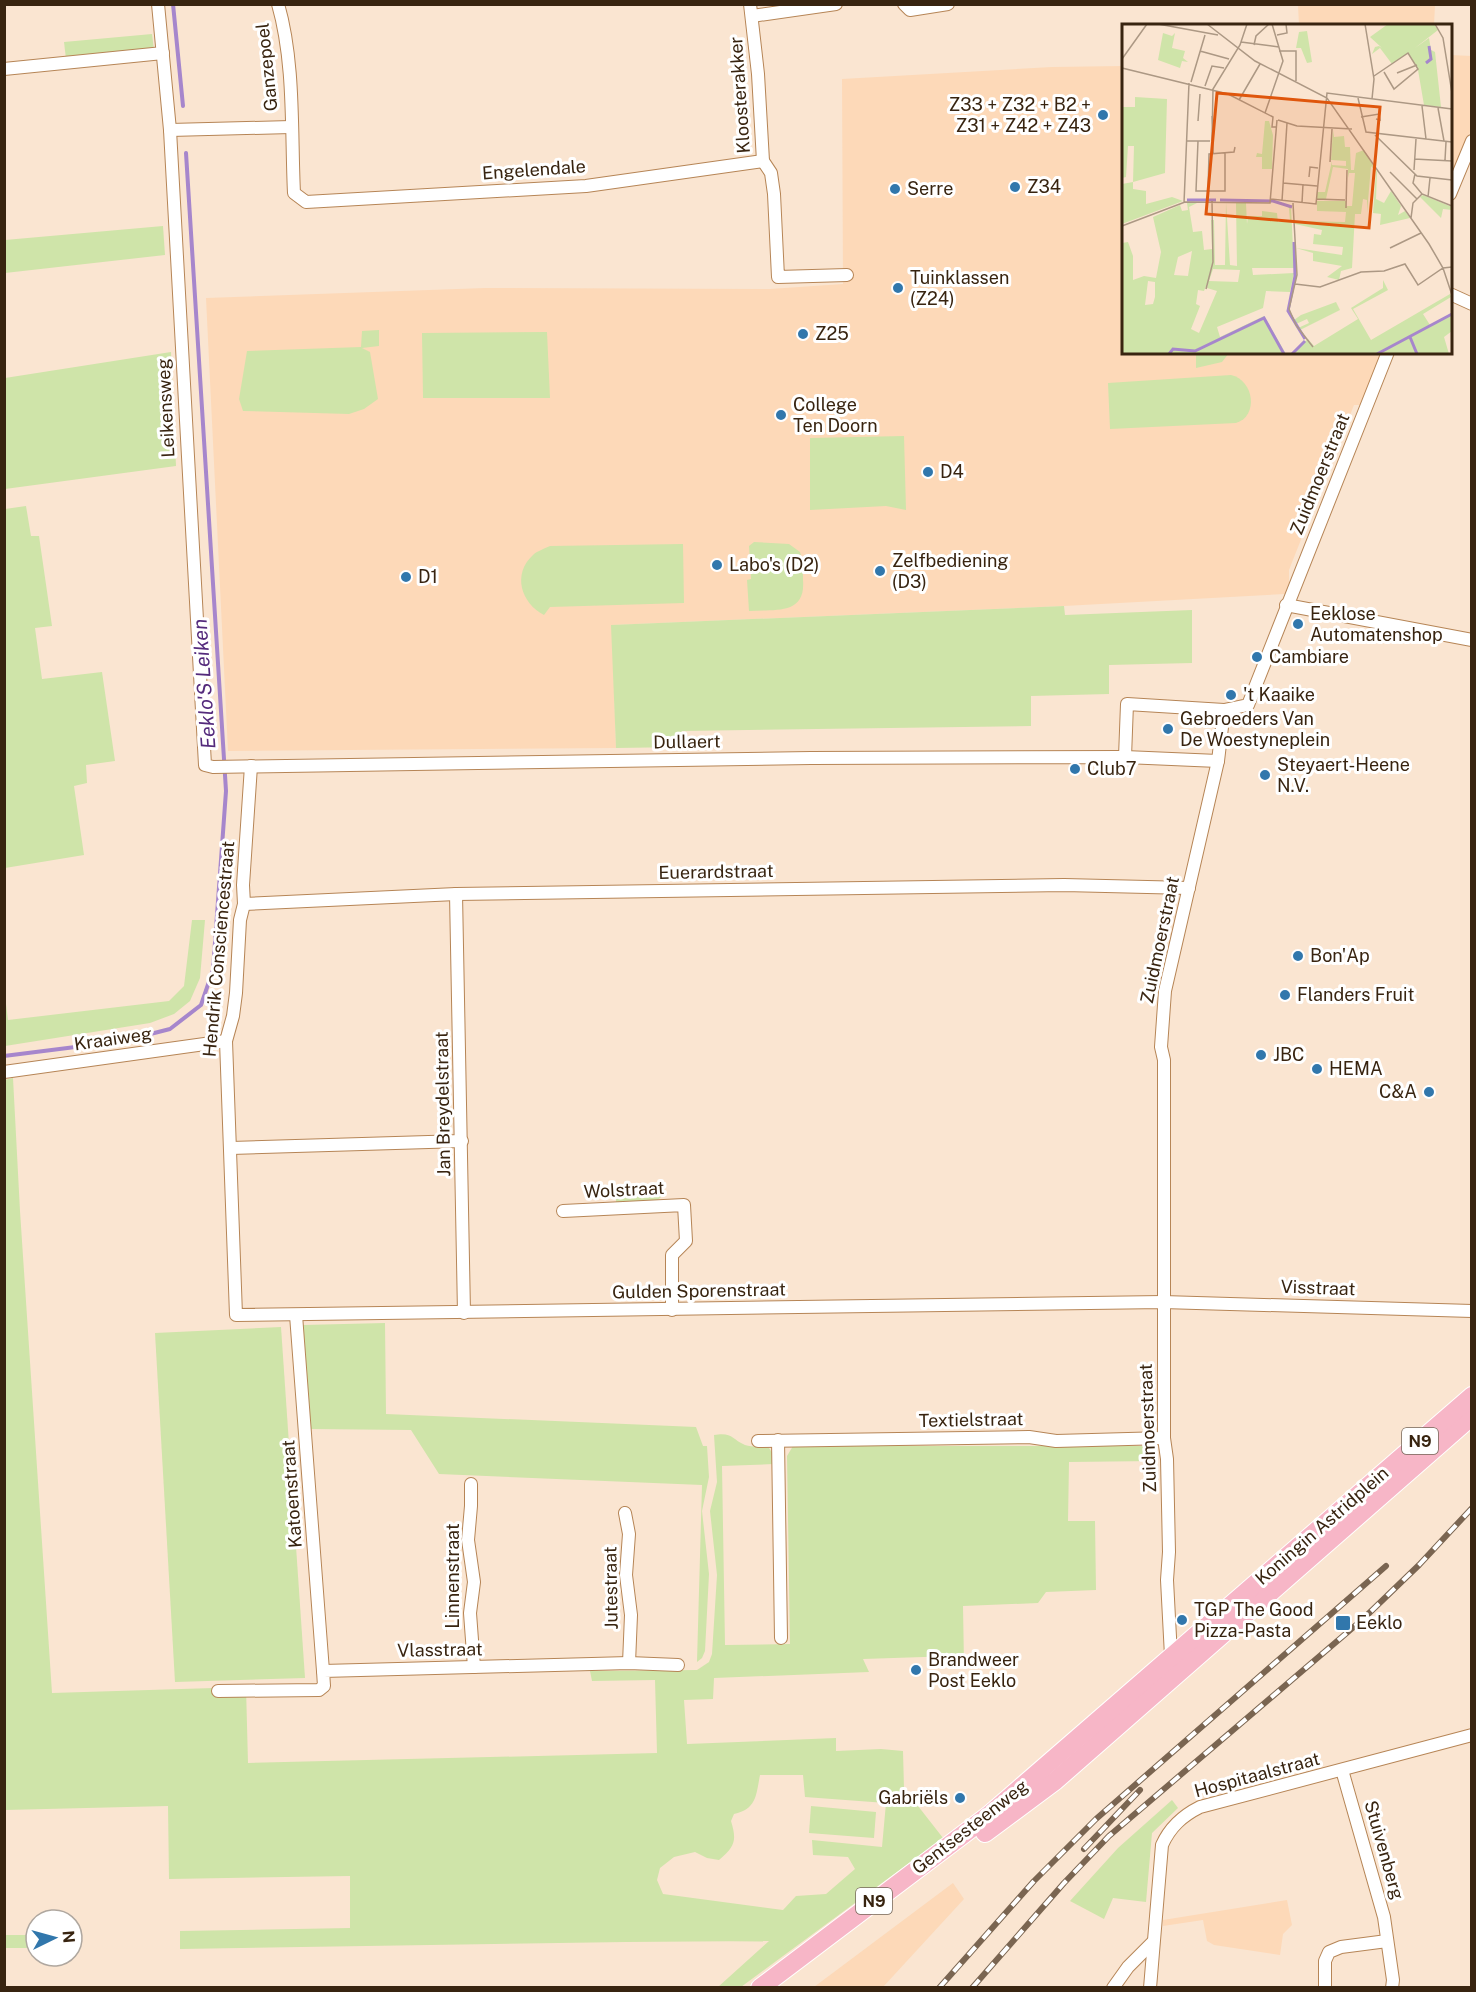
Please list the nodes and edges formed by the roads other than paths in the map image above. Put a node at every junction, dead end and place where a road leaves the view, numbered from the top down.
1 (158, 4) edge
2 (278, 4) edge
3 (836, 4) edge
4 (904, 4) edge
5 (948, 4) edge
6 (751, 10) edge
7 (164, 53) junction
8 (4, 69) edge
9 (291, 127) junction
10 (170, 130) junction
11 (1472, 141) edge
12 (763, 161) junction
13 (1452, 189) edge
14 (306, 202) joint
15 (847, 275) dead end
16 (1452, 295) edge
17 (1472, 304) edge
18 (1387, 354) edge
19 (1287, 605) junction
20 (1472, 640) edge
21 (1224, 710) junction
22 (1125, 757) junction
23 (1218, 761) junction
24 (251, 766) junction
25 (1189, 888) junction
26 (456, 894) junction
27 (243, 904) junction
28 (226, 1041) junction
29 (4, 1072) edge
30 (462, 1141) junction
31 (231, 1148) junction
32 (563, 1211) dead end
33 (1163, 1302) junction
34 (672, 1310) junction
35 (1472, 1311) edge
36 (464, 1313) junction
37 (237, 1315) joint
38 (296, 1315) junction
39 (1472, 1396) edge
40 (1472, 1416) edge
41 (1164, 1438) junction
42 (778, 1440) junction
43 (758, 1441) dead end
44 (471, 1484) dead end
45 (626, 1513) dead end
46 (781, 1638) dead end
47 (1177, 1663) junction
48 (628, 1664) junction
49 (678, 1665) dead end
50 (474, 1667) junction
51 (323, 1671) junction
52 (218, 1691) dead end
53 (1472, 1735) edge
54 (1342, 1770) junction
55 (1387, 1941) junction
56 (1152, 1943) junction
57 (760, 1988) edge
58 (776, 1988) edge
59 (1113, 1988) edge
60 (1150, 1988) edge
61 (1325, 1988) edge
62 (1392, 1988) edge

1 - 7 street, Leikensweg
2 - 9 street, Ganzepoel
3 - 6 street, Kloosterakker
4 - 5 street
6 - 12 street, Kloosterakker
7 - 8 street
7 - 10 street, Leikensweg
9 - 10 street, Ganzepoel
9 - 14 street, Ganzepoel
10 - 24 street, Leikensweg
11 - 13 street
12 - 14 street, Engelendale
12 - 15 street, Kloosterakker
16 - 17 street
18 - 19 street, Zuidmoerstraat
19 - 20 street
19 - 21 street, Zuidmoerstraat
21 - 22 street
21 - 23 street, Zuidmoerstraat
22 - 23 street
22 - 24 street, Dullaert
23 - 25 street, Zuidmoerstraat
24 - 27 street, Hendrik Consciencestraat
25 - 26 street, Euerardstraat
25 - 33 street, Zuidmoerstraat
26 - 27 street, Euerardstraat
26 - 30 street, Jan Breydelstraat
27 - 28 street, Hendrik Consciencestraat
28 - 29 street, Kraaiweg
28 - 31 street, Hendrik Consciencestraat
30 - 31 street
30 - 36 street, Jan Breydelstraat
31 - 37 street, Hendrik Consciencestraat
32 - 34 street, Wolstraat
33 - 34 street, Gulden Sporenstraat
33 - 35 street, Visstraat
33 - 41 street, Zuidmoerstraat
34 - 36 street, Gulden Sporenstraat
36 - 38 street, Gulden Sporenstraat
37 - 38 street, Gulden Sporenstraat
38 - 51 street, Katoenstraat
39 - 47 main road, Koningin Astridplein / N9
40 - 47 main road, Koningin Astridplein / N9
41 - 42 street, Textielstraat
41 - 47 street, Zuidmoerstraat
42 - 43 street, Textielstraat
42 - 46 street
44 - 50 street, Linnenstraat
45 - 48 street, Jutestraat
47 - 57 main road, Gentsesteenweg / N9
47 - 58 main road, Gentsesteenweg / N9
48 - 49 street, Vlasstraat
48 - 50 street, Vlasstraat
50 - 51 street, Vlasstraat
51 - 52 street
53 - 54 street, Hospitaalstraat
54 - 55 street, Stuivenberg
54 - 56 street, Hospitaalstraat
55 - 61 street
55 - 62 street, Stuivenberg
56 - 59 street
56 - 60 street, Hospitaalstraat

